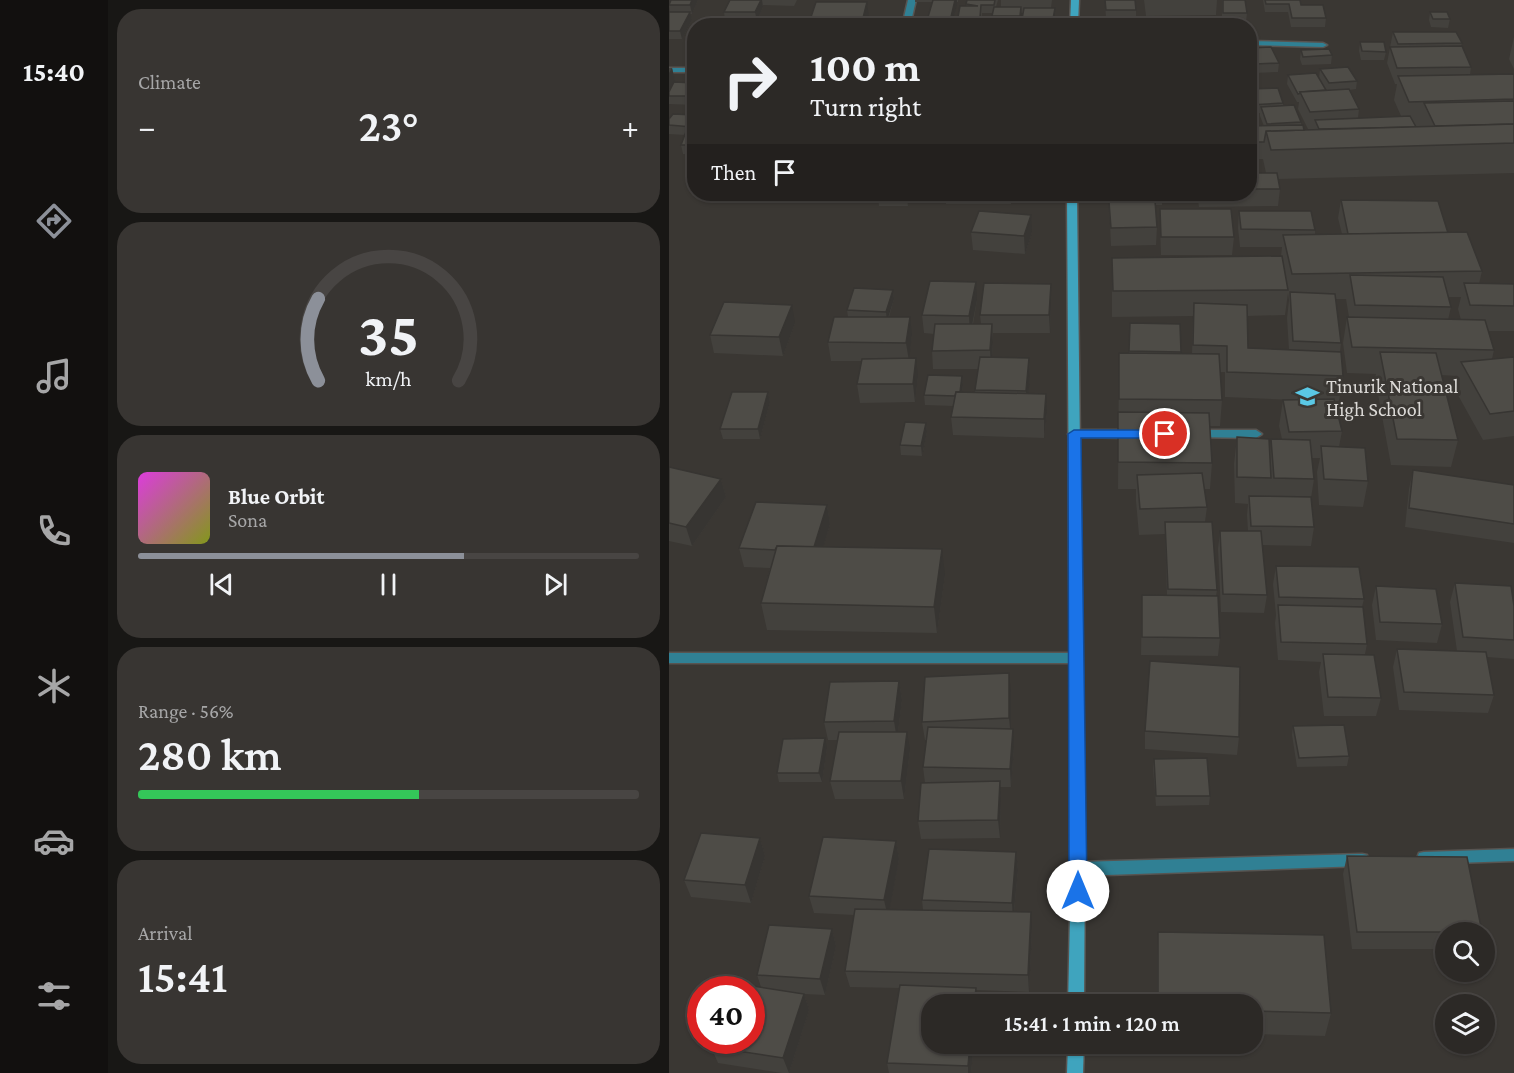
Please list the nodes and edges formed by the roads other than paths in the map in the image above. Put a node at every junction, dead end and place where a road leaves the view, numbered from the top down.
1 (912, 0) edge
2 (1075, 0) edge
3 (908, 18) edge
4 (1074, 18) edge
5 (1257, 43) edge
6 (1323, 45) dead end
7 (669, 70) edge
8 (687, 70) edge
9 (1072, 201) edge
10 (1074, 434) junction
11 (1143, 434) edge
12 (1188, 434) edge
13 (1257, 434) dead end
14 (669, 658) edge
15 (1075, 658) junction
16 (1514, 855) edge
17 (1408, 858) edge
18 (1373, 859) edge
19 (1078, 868) junction
20 (1076, 994) edge
21 (1076, 1054) edge
22 (1075, 1073) edge

1 - 3 street
2 - 4 street
5 - 6 street
7 - 8 street
9 - 10 street
10 - 11 street
10 - 15 street
12 - 13 street
14 - 15 street
15 - 19 street
16 - 17 street
18 - 19 street
19 - 20 street
21 - 22 street

